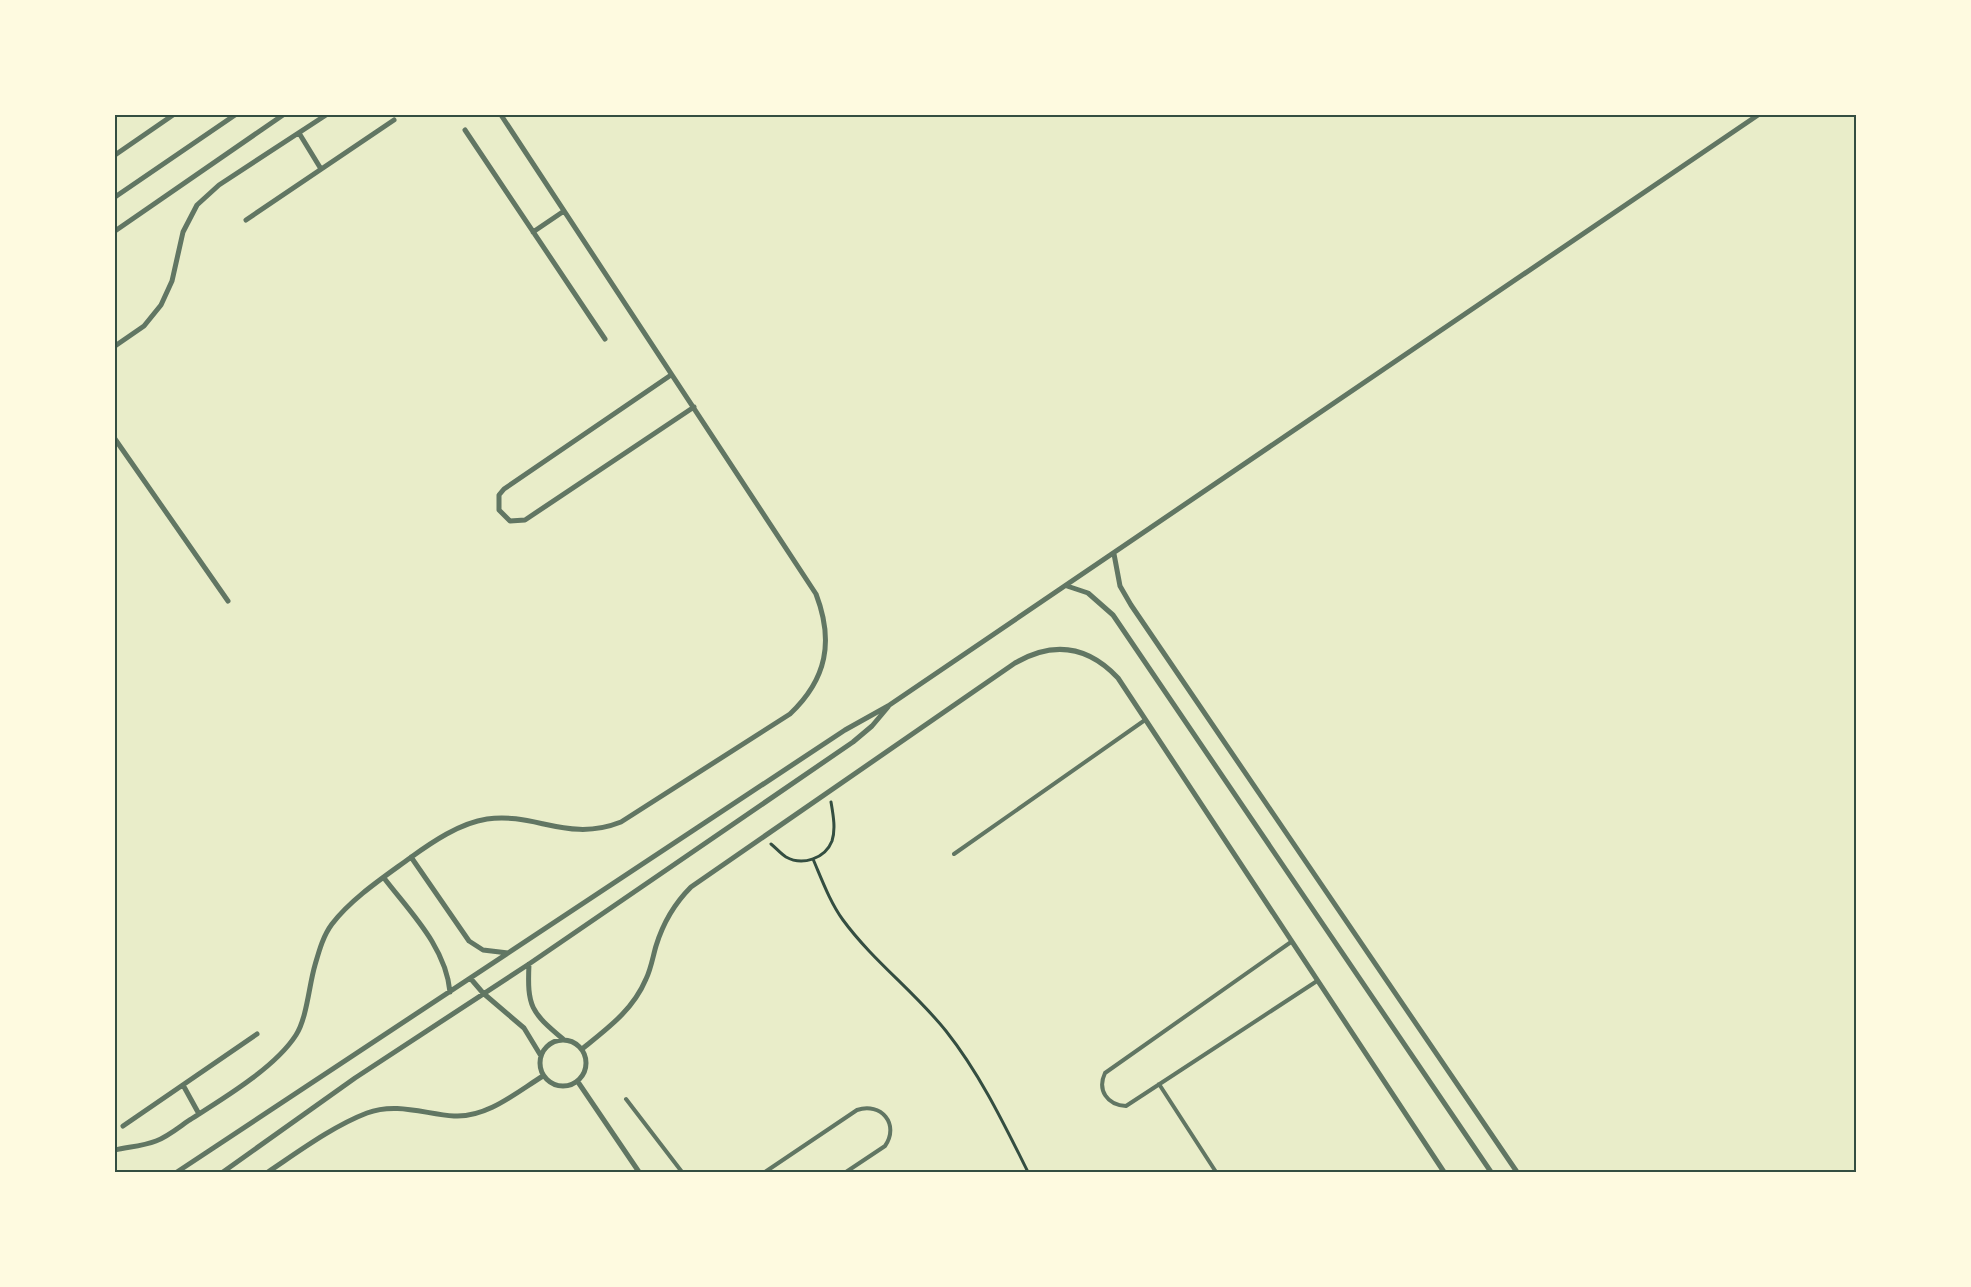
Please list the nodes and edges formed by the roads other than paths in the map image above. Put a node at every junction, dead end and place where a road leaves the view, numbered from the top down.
1 (173, 115) edge
2 (235, 115) edge
3 (283, 115) edge
4 (326, 115) edge
5 (501, 115) edge
6 (1758, 115) edge
7 (394, 120) dead end
8 (465, 130) dead end
9 (299, 133) junction
10 (115, 155) edge
11 (321, 169) junction
12 (115, 197) edge
13 (564, 211) junction
14 (246, 220) dead end
15 (115, 231) edge
16 (533, 232) junction
17 (605, 340) dead end
18 (115, 346) edge
19 (671, 375) junction
20 (694, 407) junction
21 (115, 439) edge
22 (1114, 554) junction
23 (1067, 586) junction
24 (228, 601) dead end
25 (888, 706) junction
26 (1145, 720) junction
27 (954, 854) dead end
28 (411, 857) junction
29 (384, 878) junction
30 (1291, 942) junction
31 (508, 954) junction
32 (529, 964) junction
33 (471, 979) junction
34 (1317, 981) junction
35 (450, 992) junction
36 (483, 993) junction
37 (257, 1034) dead end
38 (563, 1039) junction
39 (582, 1048) junction
40 (541, 1056) junction
41 (544, 1076) junction
42 (578, 1082) junction
43 (1159, 1084) junction
44 (183, 1085) junction
45 (626, 1099) dead end
46 (199, 1114) junction
47 (123, 1126) dead end
48 (115, 1150) edge
49 (177, 1172) edge
50 (223, 1172) edge
51 (268, 1172) edge
52 (638, 1172) edge
53 (682, 1172) edge
54 (765, 1172) edge
55 (846, 1172) edge
56 (1216, 1172) edge
57 (1444, 1172) edge
58 (1490, 1172) edge
59 (1517, 1172) edge

1 - 10 street
2 - 12 street
3 - 15 street
4 - 9 street
5 - 13 street
6 - 22 street
7 - 11 street
8 - 16 street
9 - 11 street
9 - 18 street
11 - 14 street
13 - 16 street
13 - 19 street
16 - 17 street
19 - 20 street
19 - 20 street
20 - 28 street
21 - 24 street
22 - 23 street
22 - 59 street
23 - 25 street
23 - 58 street
25 - 31 street
25 - 32 street
26 - 27 lane
26 - 30 street
26 - 39 street
28 - 29 street
28 - 31 street
29 - 35 street
29 - 46 street
30 - 34 street
30 - 43 lane
31 - 33 street
32 - 36 street
32 - 38 street
33 - 35 street
33 - 36 street
34 - 43 lane
34 - 57 street
35 - 49 street
36 - 40 street
36 - 50 street
37 - 44 street
38 - 39 street
38 - 40 street
39 - 42 street
40 - 41 street
41 - 42 street
41 - 51 street
42 - 52 street
43 - 56 lane
44 - 46 street
44 - 47 street
45 - 53 lane
46 - 48 street
54 - 55 lane

